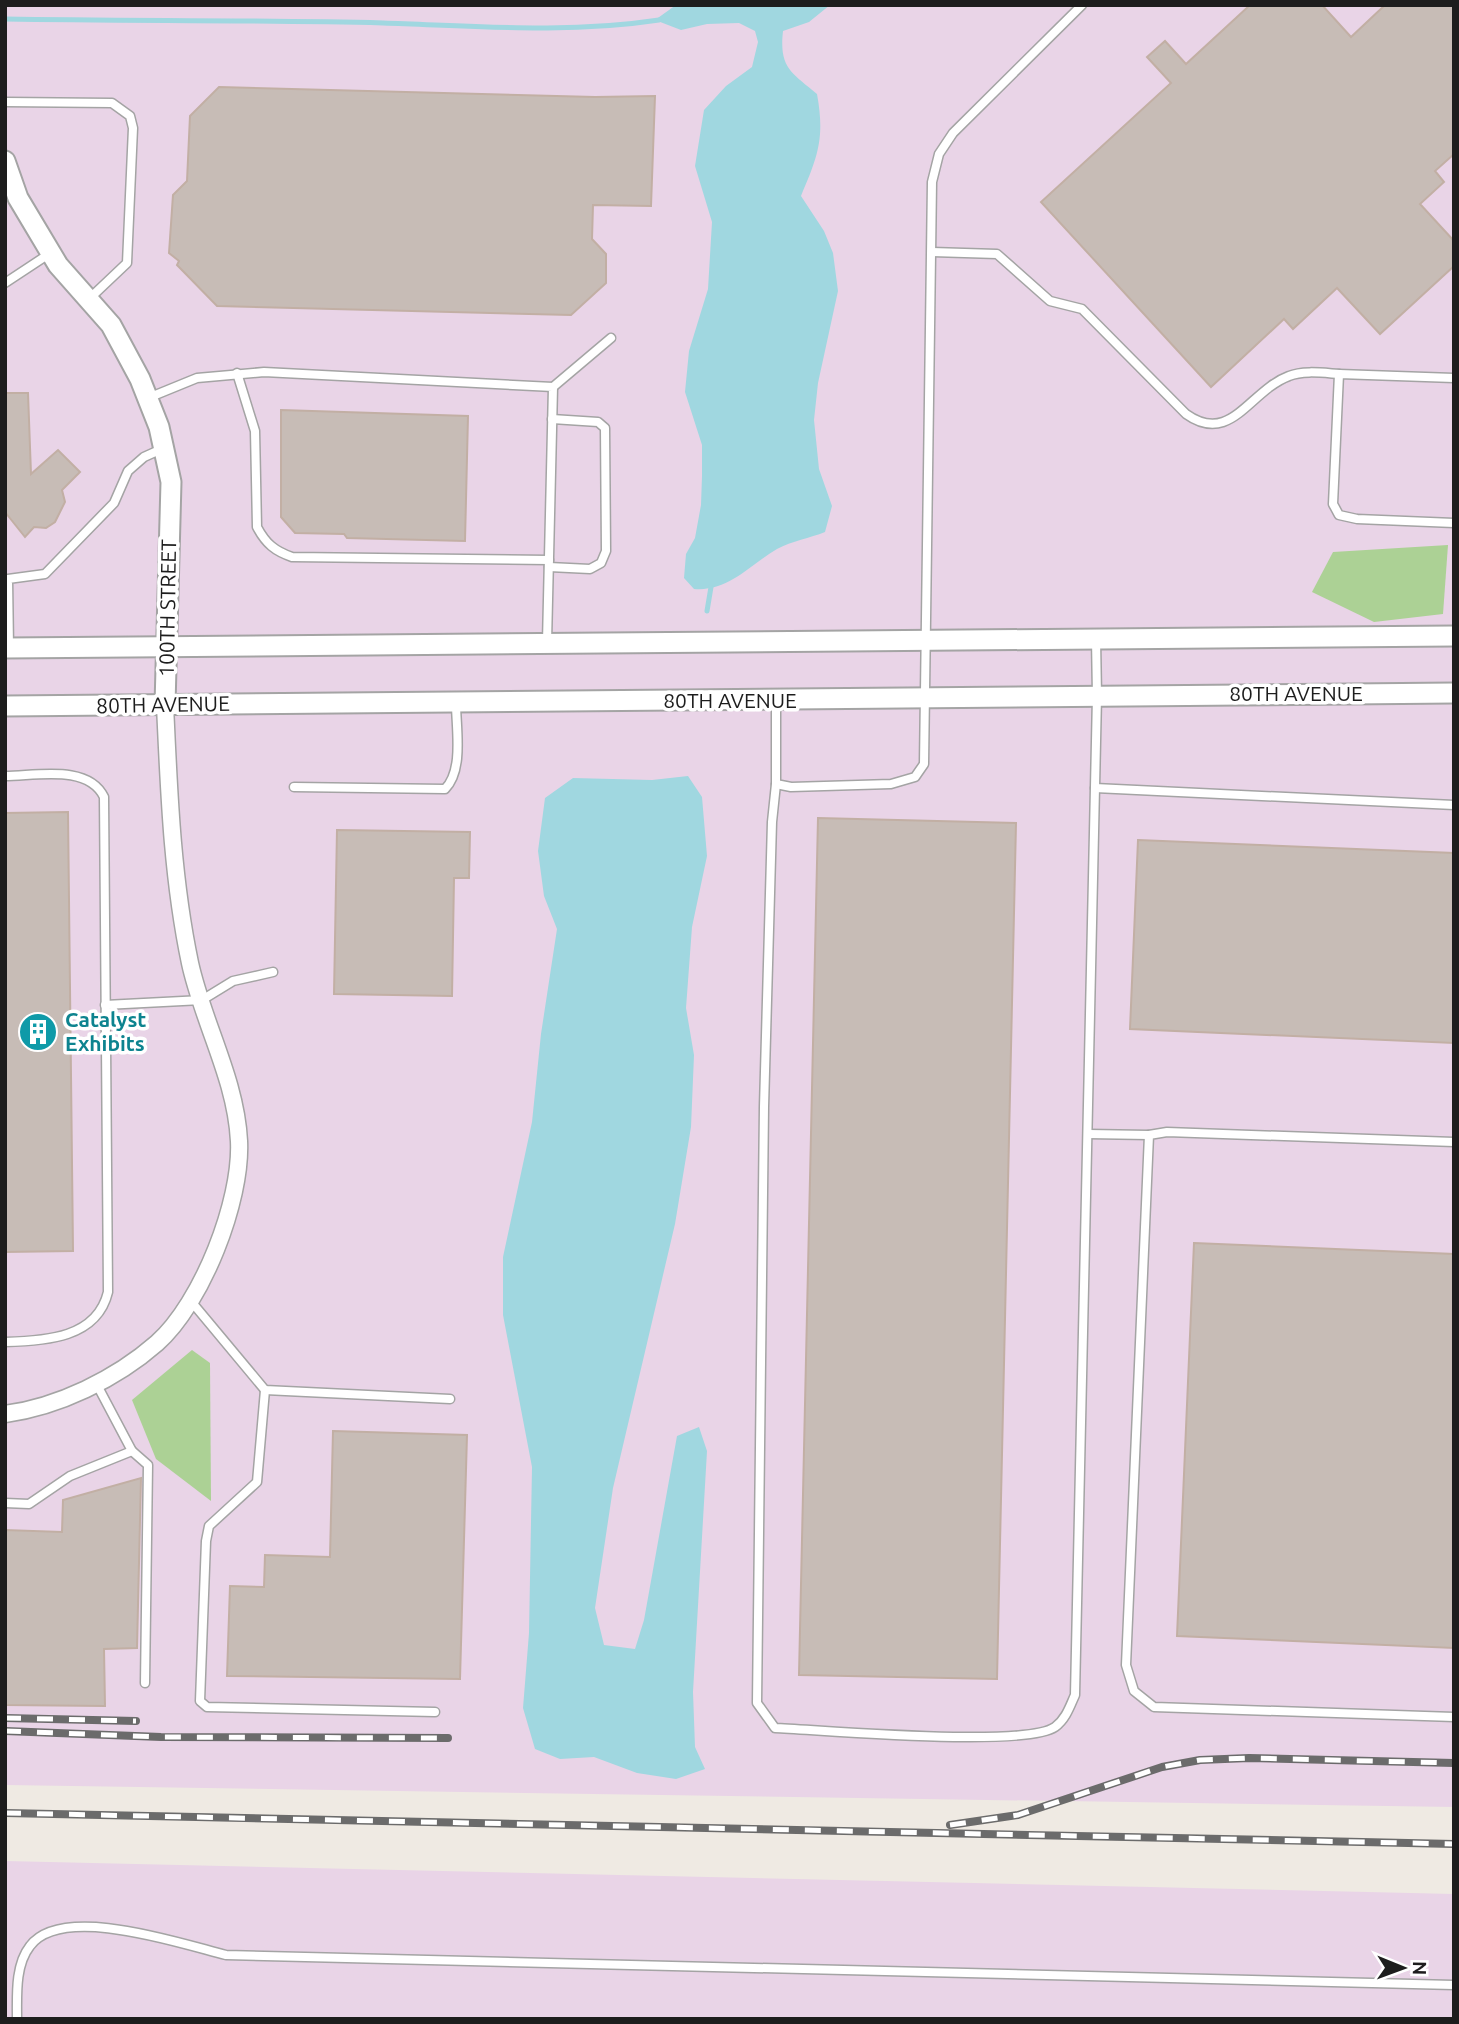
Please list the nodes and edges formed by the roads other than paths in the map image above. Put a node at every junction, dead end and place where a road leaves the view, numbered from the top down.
1 (1082, 5) edge
2 (5, 103) edge
3 (5, 161) edge
4 (932, 252) junction
5 (51, 253) junction
6 (5, 284) edge
7 (88, 299) junction
8 (611, 338) dead end
9 (237, 373) junction
10 (1339, 374) junction
11 (1454, 378) edge
12 (553, 387) junction
13 (148, 398) junction
14 (552, 419) junction
15 (164, 448) junction
16 (1454, 523) edge
17 (549, 564) junction
18 (7, 579) edge
19 (1454, 636) edge
20 (1096, 639) junction
21 (925, 641) junction
22 (547, 644) junction
23 (168, 647) junction
24 (7, 648) edge
25 (1454, 693) edge
26 (1097, 696) junction
27 (925, 698) junction
28 (775, 700) junction
29 (456, 702) junction
30 (165, 705) junction
31 (5, 706) edge
32 (5, 776) edge
33 (776, 784) junction
34 (294, 787) dead end
35 (1095, 788) junction
36 (1454, 805) edge
37 (273, 972) dead end
38 (202, 1000) junction
39 (106, 1005) junction
40 (1088, 1134) junction
41 (1149, 1135) junction
42 (1454, 1142) edge
43 (190, 1300) junction
44 (5, 1342) edge
45 (96, 1383) junction
46 (264, 1390) junction
47 (450, 1399) dead end
48 (5, 1414) edge
49 (132, 1451) junction
50 (5, 1503) edge
51 (145, 1683) dead end
52 (435, 1712) dead end
53 (1454, 1717) edge
54 (1454, 1985) edge
55 (17, 2019) edge

1 - 4 lane
2 - 7 lane
3 - 5 street, 100TH STREET
4 - 10 lane
4 - 21 lane
5 - 6 lane
5 - 7 street, 100TH STREET
7 - 13 street, 100TH STREET
8 - 12 lane
9 - 12 lane
9 - 13 lane
9 - 17 lane
10 - 11 lane
10 - 16 lane
12 - 14 lane
13 - 15 street, 100TH STREET
14 - 17 lane
14 - 17 lane
15 - 18 lane
15 - 23 street, 100TH STREET
17 - 22 lane
18 - 24 lane
19 - 20 street
20 - 21 street
20 - 26 lane
21 - 22 street
21 - 27 lane
22 - 23 street
23 - 24 street
23 - 30 street, 100TH STREET
25 - 26 street, 80TH AVENUE
26 - 27 street, 80TH AVENUE
26 - 35 lane
27 - 28 street, 80TH AVENUE
27 - 33 lane
28 - 29 street, 80TH AVENUE
28 - 33 lane
29 - 30 street, 80TH AVENUE
29 - 34 lane
30 - 31 street, 80TH AVENUE
30 - 38 street, 100TH STREET
32 - 39 lane
33 - 40 lane
35 - 36 lane
35 - 40 lane
37 - 38 lane
38 - 39 lane
38 - 43 street, 100TH STREET
39 - 44 lane
40 - 41 lane
41 - 42 lane
41 - 53 lane
43 - 45 street, 100TH STREET
43 - 46 lane
45 - 48 street, 100TH STREET
45 - 49 lane
46 - 47 lane
46 - 52 lane
49 - 50 lane
49 - 51 lane
54 - 55 lane

